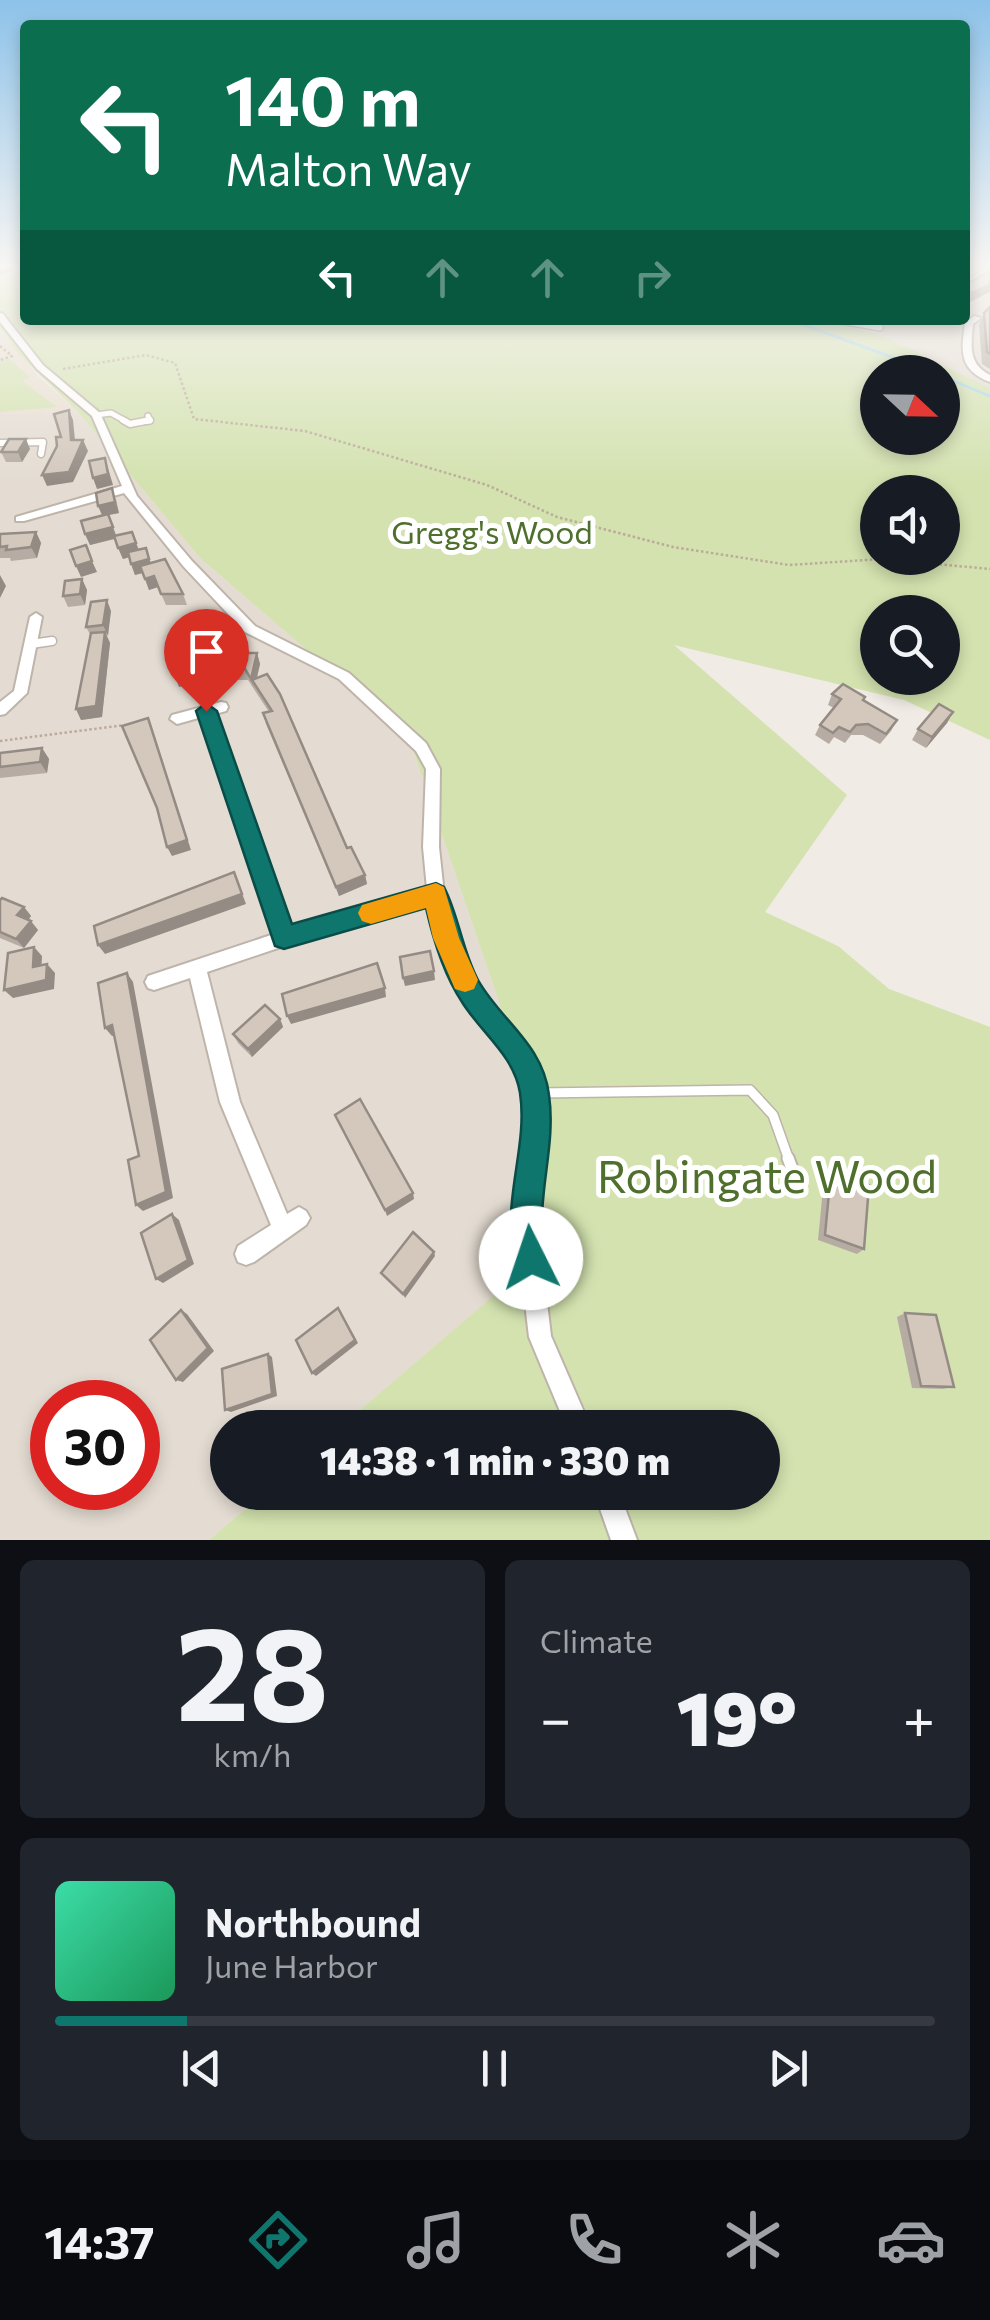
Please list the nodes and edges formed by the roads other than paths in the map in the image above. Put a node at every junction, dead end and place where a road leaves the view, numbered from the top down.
1 (20, 340) edge
2 (968, 340) edge
3 (990, 379) edge
4 (96, 415) junction
5 (148, 416) dead end
6 (0, 443) edge
7 (41, 454) dead end
8 (128, 488) junction
9 (24, 503) dead end
10 (20, 519) junction
11 (16, 537) edge
12 (36, 618) dead end
13 (52, 641) dead end
14 (31, 644) junction
15 (0, 710) edge
16 (176, 718) dead end
17 (436, 894) junction
18 (284, 938) junction
19 (197, 968) junction
20 (154, 982) dead end
21 (534, 1092) junction
22 (794, 1174) dead end
23 (246, 1254) dead end
24 (570, 1410) edge
25 (613, 1510) edge
26 (624, 1540) edge

1 - 4 street
2 - 3 street
4 - 5 lane
4 - 8 street
6 - 7 lane
8 - 10 street
8 - 17 street
9 - 10 street
10 - 11 street
12 - 14 street
13 - 14 lane
14 - 15 street
16 - 18 street
17 - 18 street
17 - 21 street
18 - 19 street
19 - 20 street
19 - 23 street
21 - 22 lane
21 - 24 street
25 - 26 street

